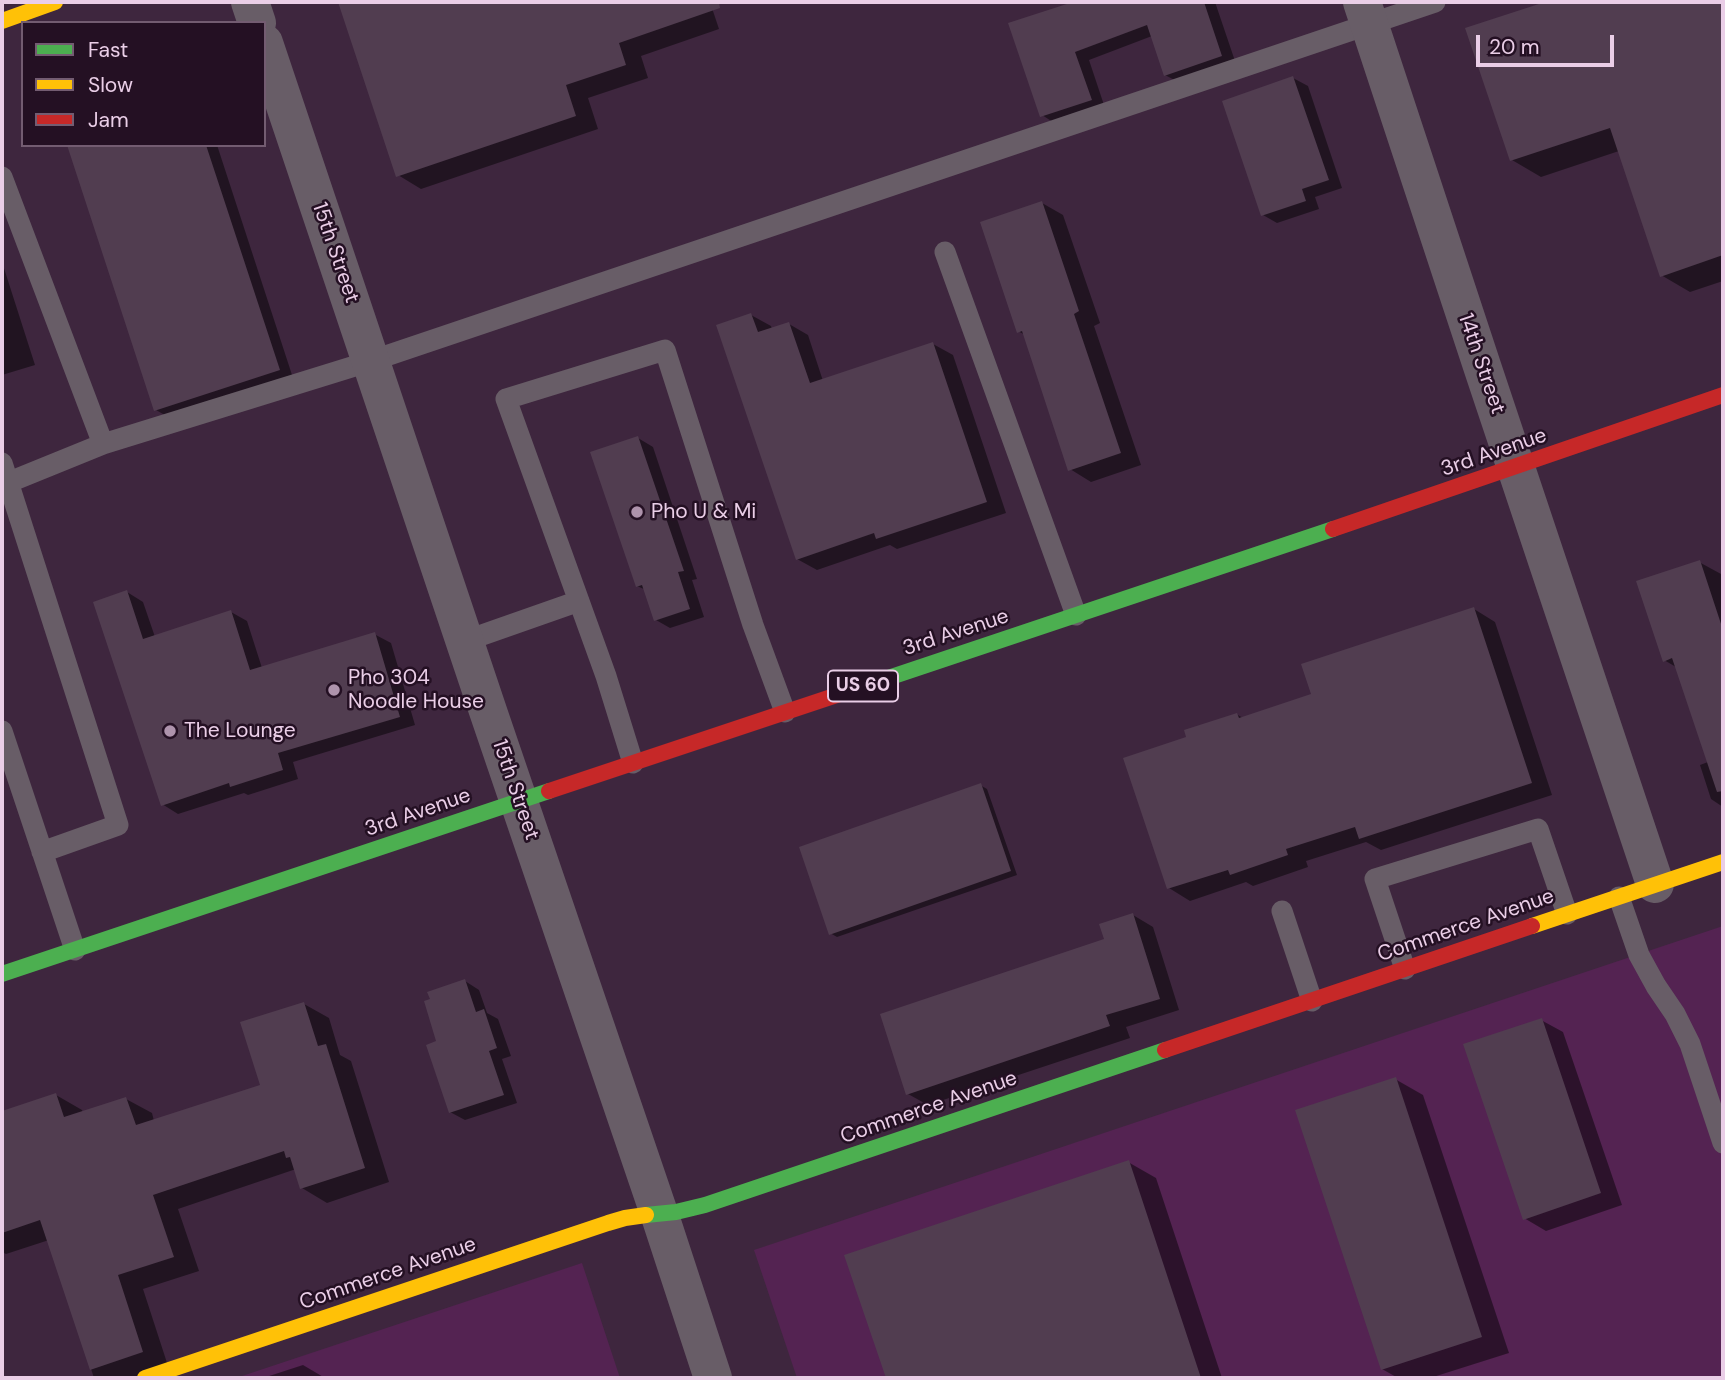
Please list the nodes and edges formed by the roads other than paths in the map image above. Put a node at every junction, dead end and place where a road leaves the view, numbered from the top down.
1 (55, 2) edge
2 (250, 2) edge
3 (1436, 2) edge
4 (1365, 13) edge
5 (2, 21) edge
6 (256, 21) edge
7 (266, 49) edge
8 (2, 177) edge
9 (944, 251) dead end
10 (371, 361) junction
11 (1723, 395) edge
12 (103, 444) junction
13 (1516, 467) junction
14 (4, 477) edge
15 (579, 601) junction
16 (1076, 615) junction
17 (465, 641) junction
18 (785, 712) junction
19 (2, 731) edge
20 (633, 763) junction
21 (519, 801) junction
22 (42, 852) junction
23 (1723, 862) edge
24 (1656, 884) junction
25 (1619, 897) junction
26 (1282, 911) dead end
27 (1566, 915) junction
28 (75, 950) junction
29 (1405, 969) junction
30 (2, 974) edge
31 (1312, 1001) junction
32 (1723, 1143) edge
33 (659, 1213) junction
34 (145, 1378) edge
35 (713, 1378) edge

1 - 5 main road
2 - 6 street
3 - 4 lane
4 - 10 lane
4 - 13 street, 14th Street
7 - 10 street, 15th Street
8 - 12 lane
9 - 16 lane
10 - 12 lane
10 - 17 street, 15th Street
11 - 13 main road, 3rd Avenue / US 60
12 - 14 lane
13 - 16 main road, 3rd Avenue / US 60
13 - 24 street, 14th Street
14 - 22 lane
15 - 17 lane
15 - 18 lane
15 - 20 lane
16 - 18 main road, 3rd Avenue / US 60
17 - 21 street, 15th Street
18 - 20 main road, 3rd Avenue / US 60
19 - 22 lane
20 - 21 main road, 3rd Avenue / US 60
21 - 28 main road, 3rd Avenue / US 60
21 - 33 street, 15th Street
22 - 28 lane
23 - 24 main road, Commerce Avenue
24 - 25 main road, Commerce Avenue
25 - 27 main road, Commerce Avenue
25 - 32 lane
26 - 31 lane
27 - 29 main road, Commerce Avenue
27 - 29 lane
28 - 30 main road, 3rd Avenue / US 60
29 - 31 main road, Commerce Avenue
31 - 33 main road, Commerce Avenue
33 - 34 main road, Commerce Avenue
33 - 35 street, 15th Street

